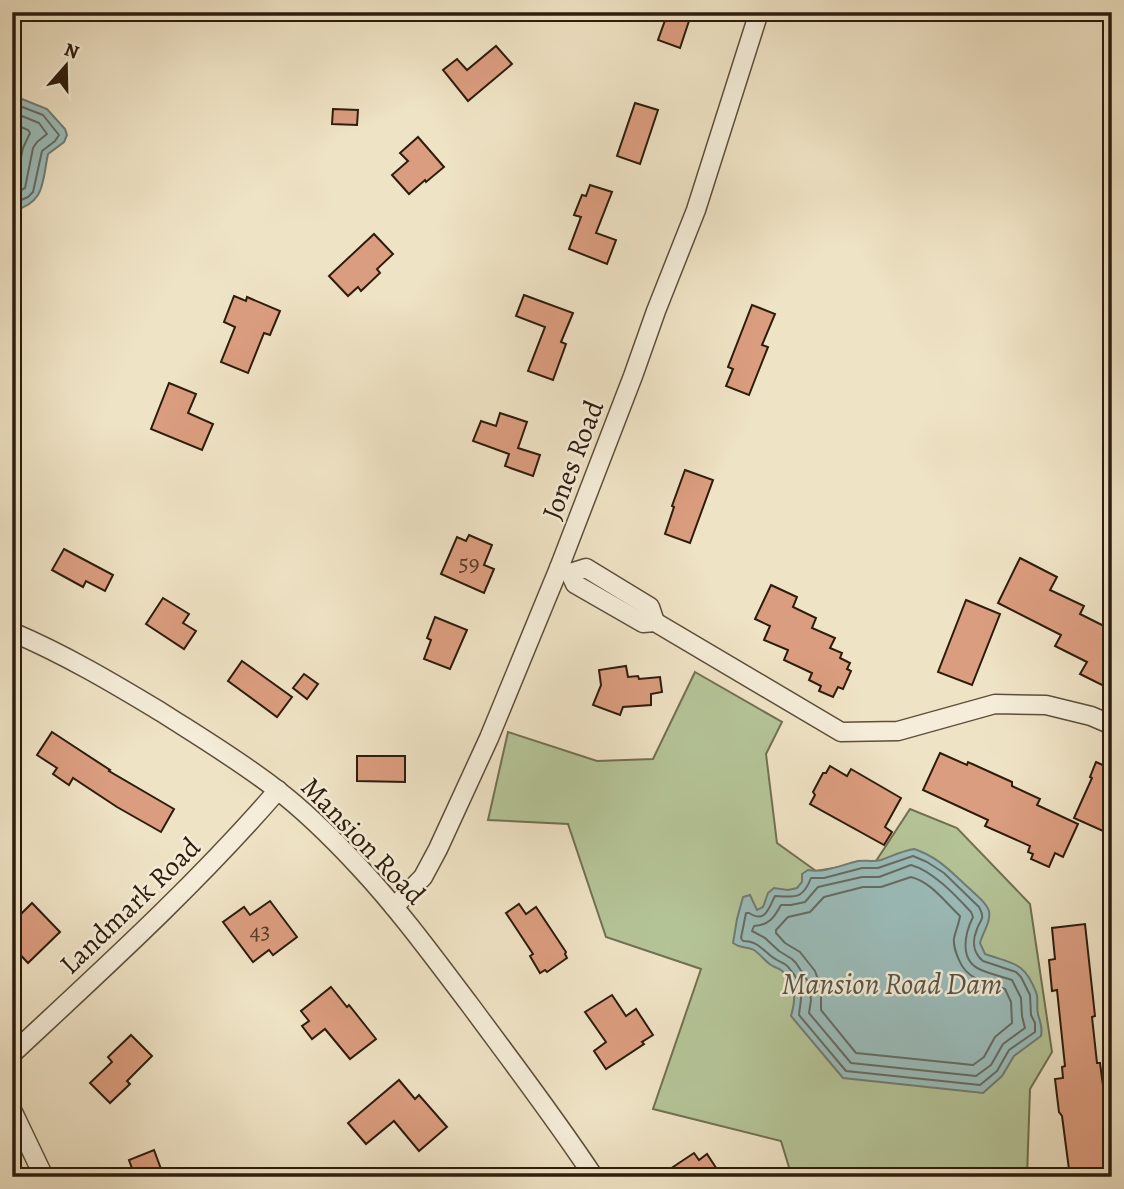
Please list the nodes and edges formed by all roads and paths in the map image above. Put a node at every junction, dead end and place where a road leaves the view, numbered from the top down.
1 (759, 12) edge
2 (565, 570) junction
3 (12, 632) edge
4 (1112, 725) edge
5 (278, 790) junction
6 (394, 908) junction
7 (12, 1054) edge
8 (12, 1110) edge
9 (44, 1177) edge
10 (594, 1177) edge

1 - 2 street, Jones Road
2 - 4 street
2 - 6 street, Jones Road
3 - 5 street, Mansion Road
5 - 6 street, Mansion Road
5 - 7 street, Landmark Road
6 - 10 street, Mansion Road
8 - 9 street

